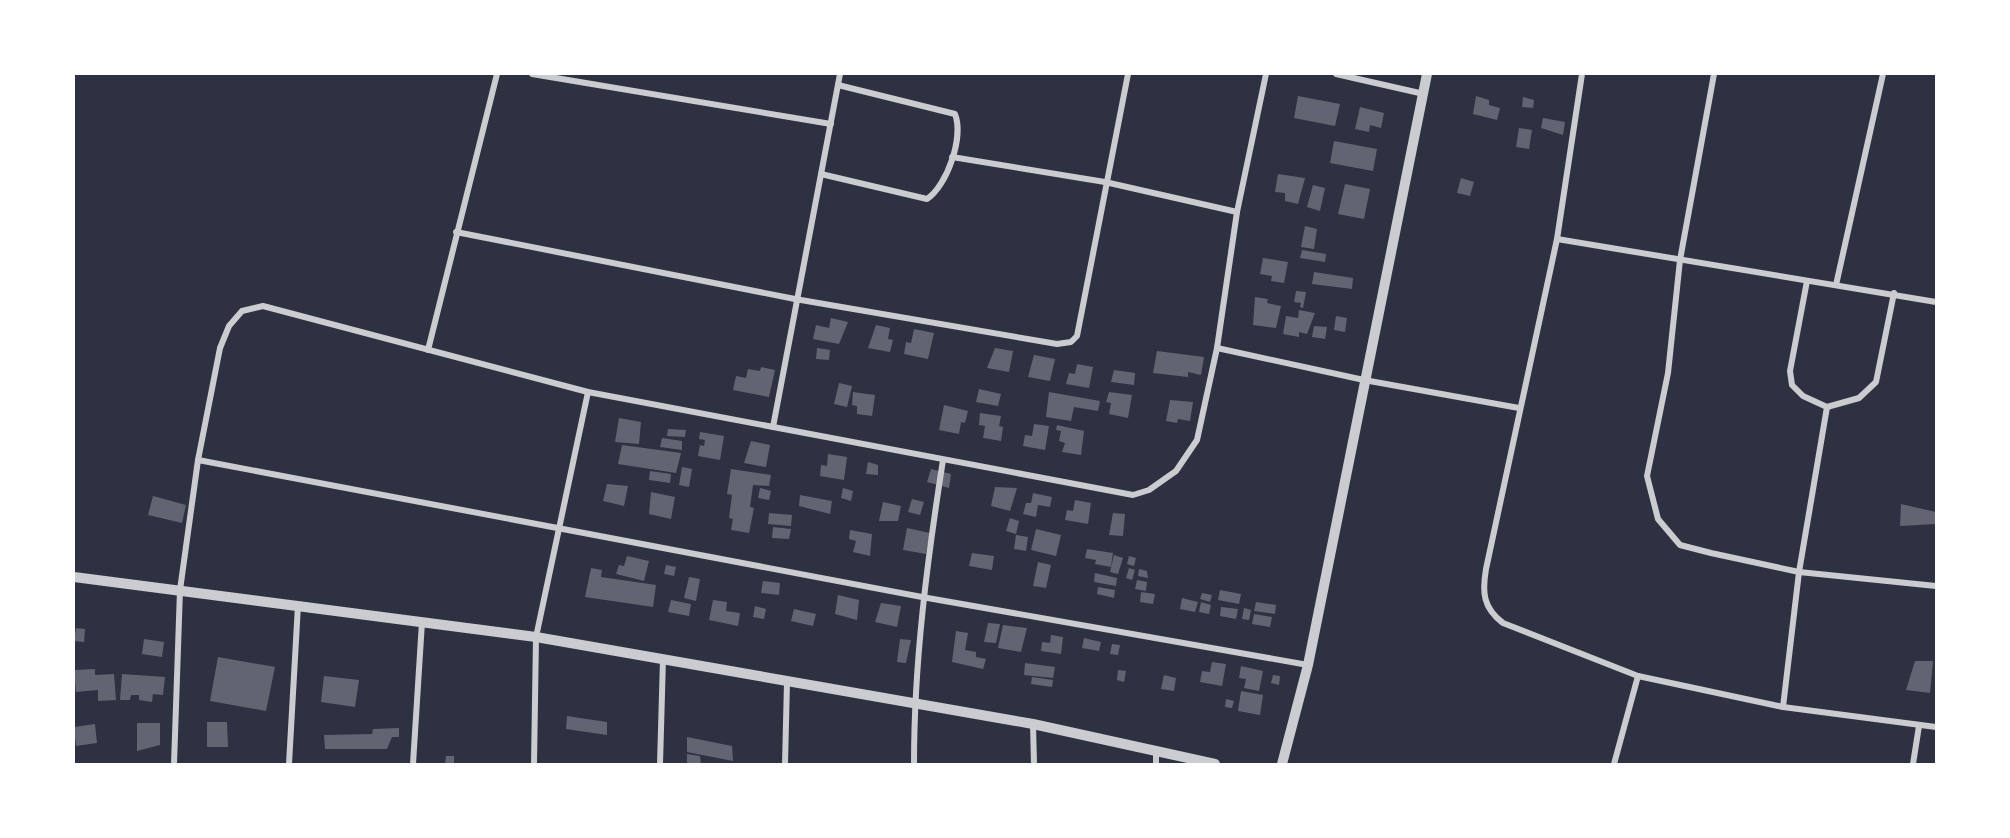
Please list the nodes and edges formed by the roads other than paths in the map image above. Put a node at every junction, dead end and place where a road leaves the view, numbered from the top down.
1 (497, 74) edge
2 (532, 74) edge
3 (840, 74) edge
4 (1128, 74) edge
5 (1266, 74) edge
6 (1336, 74) edge
7 (1427, 74) edge
8 (1582, 74) edge
9 (1714, 74) edge
10 (1883, 74) edge
11 (838, 85) junction
12 (1424, 93) junction
13 (831, 124) junction
14 (952, 157) junction
15 (821, 174) junction
16 (1106, 182) junction
17 (1237, 212) junction
18 (456, 232) junction
19 (1557, 239) junction
20 (1680, 260) junction
21 (1807, 281) junction
22 (1836, 285) junction
23 (1894, 293) junction
24 (795, 299) junction
25 (1936, 302) edge
26 (1217, 348) junction
27 (428, 350) junction
28 (1364, 380) junction
29 (588, 392) junction
30 (1827, 407) junction
31 (1519, 408) junction
32 (773, 427) junction
33 (198, 460) junction
34 (943, 460) junction
35 (559, 527) junction
36 (1799, 572) junction
37 (74, 577) edge
38 (1936, 586) edge
39 (180, 590) junction
40 (922, 597) junction
41 (298, 605) junction
42 (422, 622) junction
43 (536, 638) junction
44 (663, 659) junction
45 (1308, 665) junction
46 (1638, 676) junction
47 (787, 682) junction
48 (914, 705) junction
49 (1783, 707) junction
50 (1033, 724) junction
51 (1919, 726) junction
52 (1936, 727) edge
53 (1156, 750) junction
54 (174, 765) edge
55 (289, 765) edge
56 (413, 765) edge
57 (534, 765) edge
58 (660, 765) edge
59 (785, 765) edge
60 (914, 765) edge
61 (1034, 765) edge
62 (1156, 765) edge
63 (1215, 765) edge
64 (1282, 765) edge
65 (1614, 765) edge
66 (1913, 765) edge

1 - 18 street
2 - 13 street
3 - 11 street
4 - 16 street
5 - 17 street
6 - 12 street
7 - 12 street
8 - 19 street
9 - 20 street
10 - 22 street
11 - 13 street
11 - 14 street
12 - 28 street
13 - 15 street
14 - 15 street
14 - 16 street
15 - 24 street
16 - 17 street
16 - 24 street
17 - 26 street
18 - 24 street
18 - 27 street
19 - 20 street
19 - 31 street
20 - 21 street
20 - 36 street
21 - 22 street
21 - 30 street
22 - 23 street
23 - 25 street
23 - 30 street
24 - 32 street
26 - 28 street
26 - 34 street
27 - 29 street
27 - 33 street
28 - 31 street
28 - 45 street
29 - 32 street
29 - 35 street
30 - 36 street
31 - 46 street
32 - 34 street
33 - 35 street
33 - 39 street
34 - 40 street
35 - 40 street
35 - 43 street
36 - 38 street
36 - 49 street
37 - 39 street
39 - 41 street
39 - 54 street
40 - 45 street
40 - 48 street
41 - 42 street
41 - 55 street
42 - 43 street
42 - 56 street
43 - 44 street
43 - 57 street
44 - 47 street
44 - 58 street
45 - 64 street
46 - 49 street
46 - 65 street
47 - 48 street
47 - 59 street
48 - 50 street
48 - 60 street
49 - 51 street
50 - 53 street
50 - 61 street
51 - 52 street
51 - 66 street
53 - 62 street
53 - 63 street

